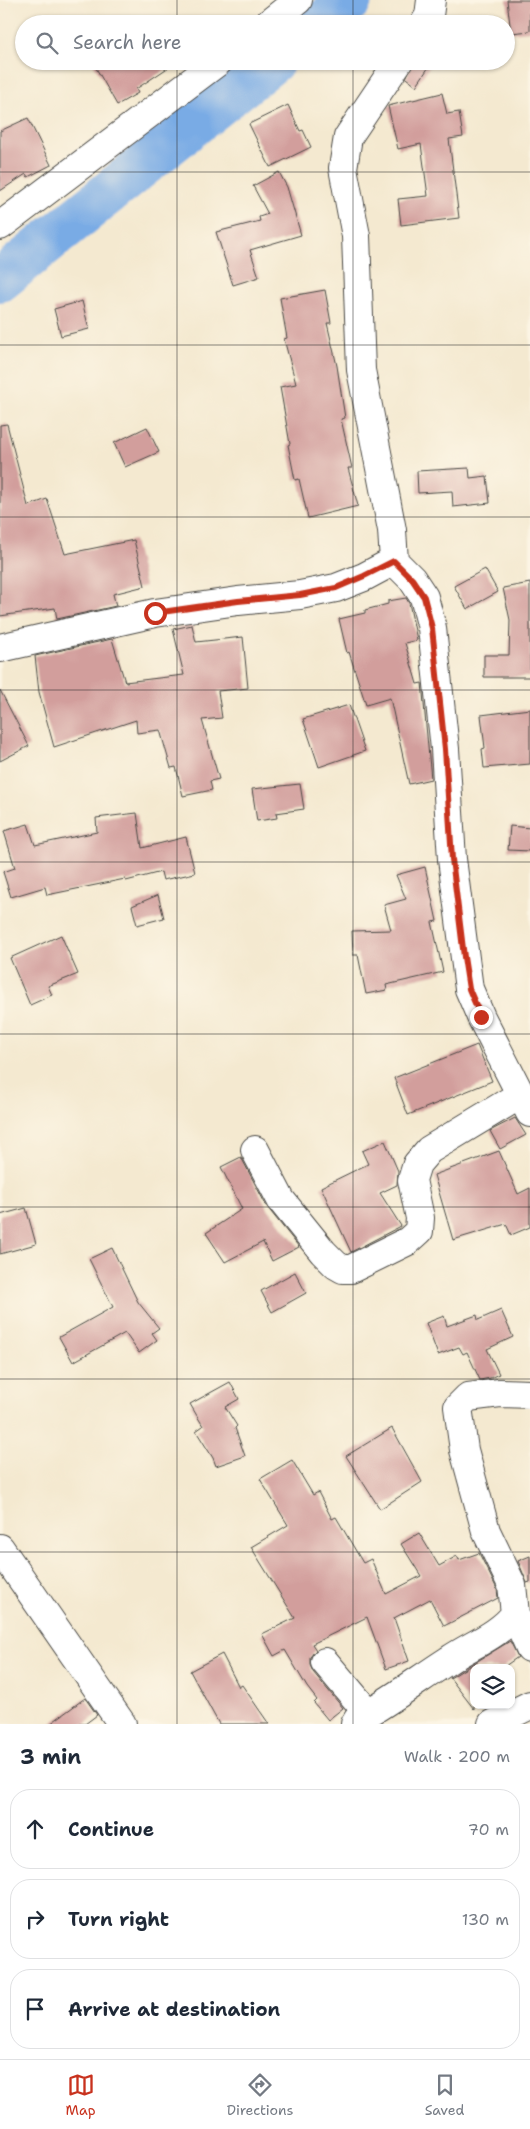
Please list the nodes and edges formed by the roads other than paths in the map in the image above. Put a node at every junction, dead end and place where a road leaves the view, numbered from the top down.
1 (298, 0) edge
2 (431, 0) edge
3 (279, 15) edge
4 (429, 15) edge
5 (207, 70) edge
6 (393, 70) edge
7 (0, 226) edge
8 (394, 561) junction
9 (0, 648) edge
10 (525, 1104) edge
11 (254, 1150) dead end
12 (530, 1394) edge
13 (0, 1548) edge
14 (515, 1614) junction
15 (530, 1648) edge
16 (325, 1662) dead end
17 (530, 1705) edge
18 (362, 1718) edge
19 (122, 1724) edge
20 (492, 1724) edge

1 - 3 street
2 - 4 street
5 - 7 street
6 - 8 street
8 - 9 street
8 - 10 street
10 - 11 street
12 - 14 street
13 - 19 street
14 - 15 street
14 - 18 street
16 - 18 street
17 - 20 street

